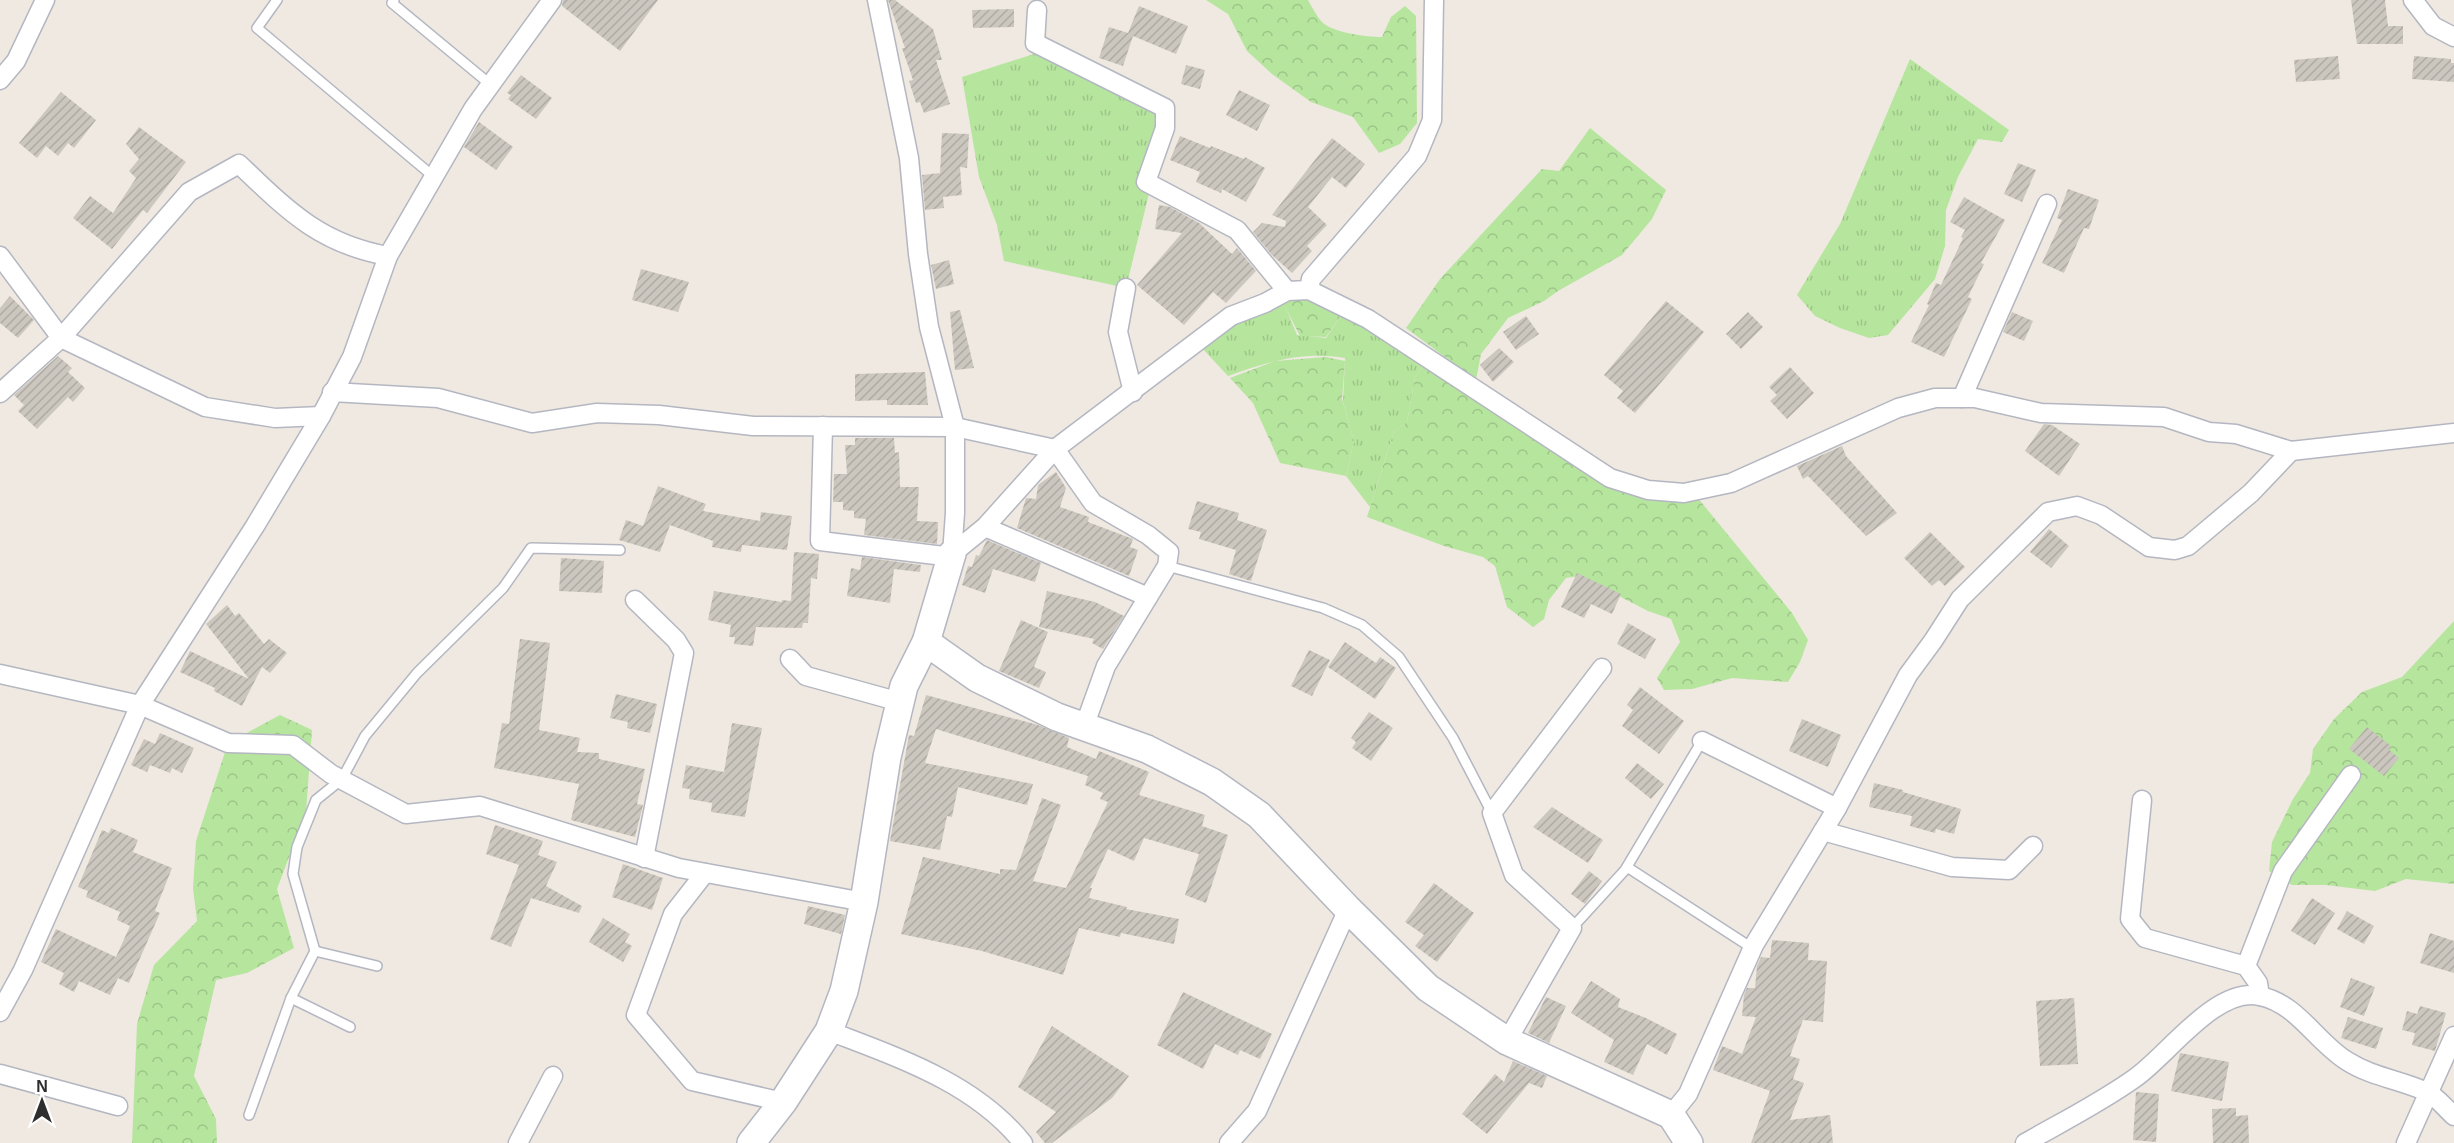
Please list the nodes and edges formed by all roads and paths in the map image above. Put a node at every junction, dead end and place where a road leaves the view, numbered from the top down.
1 (45, 0) edge
2 (277, 0) edge
3 (552, 0) edge
4 (876, 0) edge
5 (1434, 0) edge
6 (2413, 0) edge
7 (391, 1) edge
8 (1037, 10) dead end
9 (2454, 37) edge
10 (0, 80) edge
11 (491, 84) junction
12 (434, 177) junction
13 (2047, 204) dead end
14 (0, 256) edge
15 (388, 256) junction
16 (1126, 288) dead end
17 (1309, 290) junction
18 (1287, 291) junction
19 (61, 338) junction
20 (332, 392) junction
21 (1133, 392) junction
22 (0, 393) edge
23 (1962, 398) junction
24 (321, 416) junction
25 (823, 426) junction
26 (955, 427) junction
27 (2454, 433) edge
28 (1055, 449) junction
29 (2291, 451) junction
30 (985, 527) junction
31 (620, 550) dead end
32 (952, 555) junction
33 (1167, 566) junction
34 (1148, 597) junction
35 (635, 600) dead end
36 (926, 642) junction
37 (790, 659) dead end
38 (1602, 668) dead end
39 (0, 674) edge
40 (900, 702) junction
41 (140, 705) junction
42 (1084, 727) junction
43 (1702, 741) joint
44 (2351, 775) dead end
45 (342, 780) junction
46 (2142, 800) dead end
47 (1837, 808) junction
48 (1492, 813) junction
49 (1822, 831) junction
50 (2033, 846) dead end
51 (644, 858) junction
52 (1627, 867) junction
53 (705, 873) junction
54 (864, 902) junction
55 (1348, 909) junction
56 (1572, 928) junction
57 (1752, 948) junction
58 (315, 951) junction
59 (377, 966) dead end
60 (2246, 966) junction
61 (2260, 996) junction
62 (291, 998) junction
63 (0, 1012) edge
64 (350, 1027) dead end
65 (829, 1031) junction
66 (2454, 1036) edge
67 (1507, 1041) junction
68 (0, 1074) edge
69 (553, 1076) dead end
70 (2429, 1093) junction
71 (783, 1102) junction
72 (118, 1106) dead end
73 (249, 1115) dead end
74 (1671, 1115) junction
75 (2454, 1116) edge
76 (518, 1143) edge
77 (751, 1143) edge
78 (1023, 1143) edge
79 (1229, 1143) edge
80 (1689, 1143) edge
81 (2025, 1143) edge
82 (2406, 1143) edge

1 - 10 street
2 - 12 lane
3 - 11 street
4 - 26 street
5 - 17 street
6 - 9 street
7 - 11 lane
8 - 18 street
11 - 12 street
12 - 15 street
13 - 23 street
14 - 19 street
15 - 19 street
15 - 20 street
16 - 21 street
17 - 18 street
17 - 23 street
18 - 21 street
19 - 22 street
19 - 24 street
20 - 24 street
20 - 25 street
21 - 28 street
23 - 29 street
24 - 41 street
25 - 26 street
25 - 32 street
26 - 28 street
26 - 32 street
27 - 29 street
28 - 30 street
28 - 33 street
29 - 47 street
30 - 32 street
30 - 34 street
31 - 45 lane
32 - 36 street
33 - 34 street
33 - 48 lane
34 - 42 street
35 - 51 street
36 - 40 street
36 - 42 street
37 - 40 street
38 - 48 street
39 - 41 street
40 - 54 street
41 - 45 street
41 - 63 street
42 - 55 street
43 - 47 street
43 - 52 lane
44 - 60 street
45 - 51 street
45 - 58 lane
46 - 60 street
47 - 49 street
48 - 56 street
49 - 50 street
49 - 57 street
51 - 53 street
52 - 56 lane
52 - 57 lane
53 - 54 street
53 - 71 street
54 - 65 street
55 - 67 street
55 - 79 street
56 - 67 street
57 - 74 street
58 - 59 lane
58 - 62 lane
60 - 61 street
61 - 70 street
61 - 81 street
62 - 64 lane
62 - 73 lane
65 - 71 street
65 - 78 street
66 - 70 street
67 - 74 street
68 - 72 street
69 - 76 street
70 - 75 street
70 - 82 street
71 - 77 street
74 - 80 street

